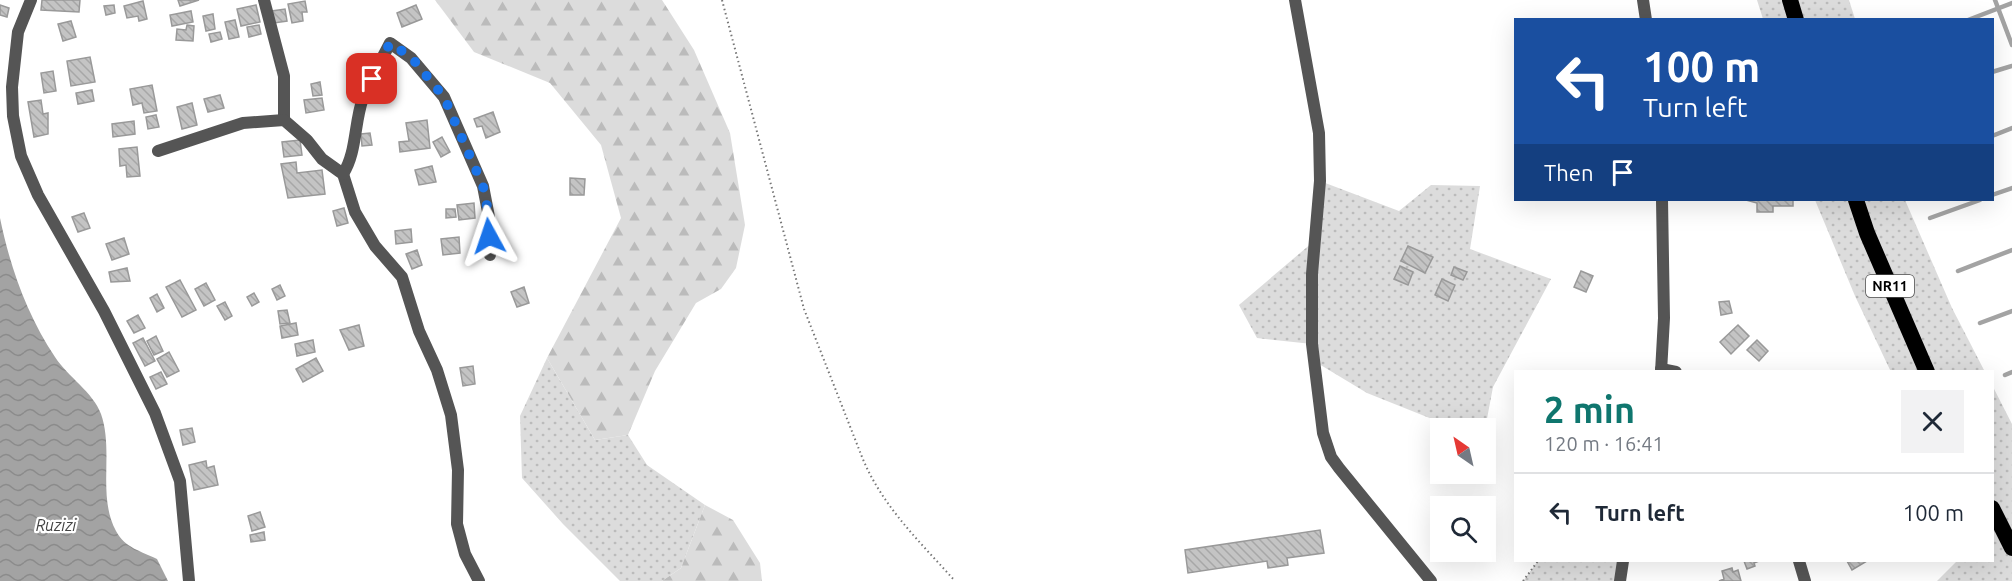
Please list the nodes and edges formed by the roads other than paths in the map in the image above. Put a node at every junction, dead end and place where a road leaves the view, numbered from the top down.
1 (31, 0) edge
2 (264, 0) edge
3 (1295, 0) edge
4 (1643, 0) edge
5 (1790, 0) edge
6 (1646, 18) edge
7 (1795, 18) edge
8 (284, 120) junction
9 (158, 151) dead end
10 (343, 174) junction
11 (1662, 201) edge
12 (1856, 201) edge
13 (490, 255) dead end
14 (1661, 370) edge
15 (1926, 370) edge
16 (1994, 512) edge
17 (2012, 548) edge
18 (1623, 562) edge
19 (1799, 562) edge
20 (189, 581) edge
21 (479, 581) edge
22 (1431, 581) edge
23 (1620, 581) edge
24 (1805, 581) edge

1 - 20 street
2 - 8 street
3 - 22 street
4 - 6 street
5 - 7 highway
8 - 9 street
8 - 10 street
10 - 13 street
10 - 21 street
11 - 14 street
12 - 15 highway, NR11
16 - 17 highway
18 - 23 street
19 - 24 street

